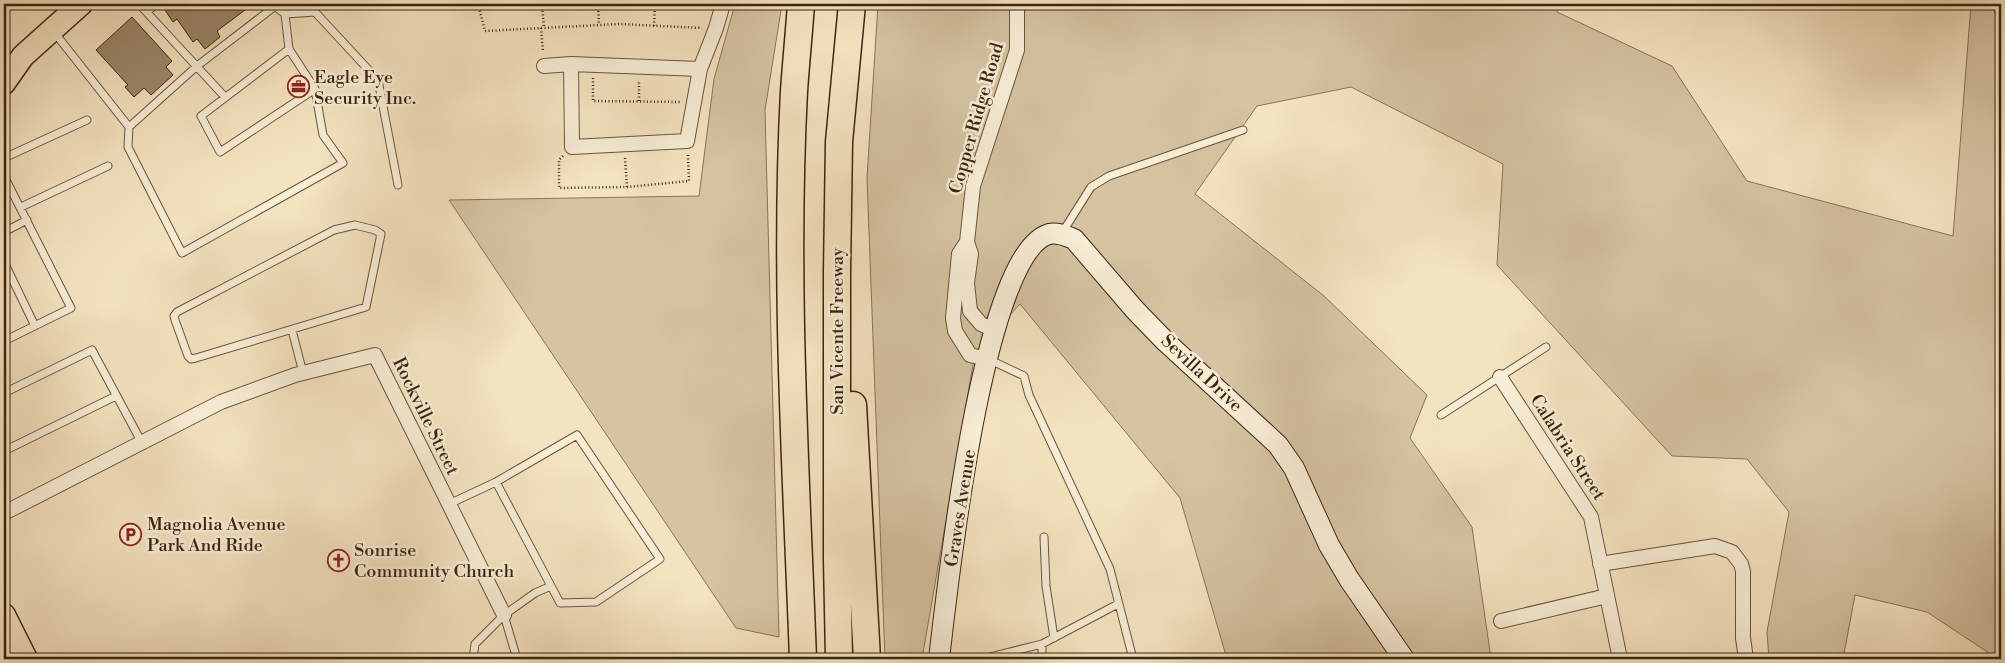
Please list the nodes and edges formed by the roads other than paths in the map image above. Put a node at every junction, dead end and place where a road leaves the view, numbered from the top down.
1 (81, 4) edge
2 (139, 4) edge
3 (156, 4) edge
4 (723, 4) edge
5 (802, 4) edge
6 (852, 4) edge
7 (1017, 4) edge
8 (2000, 4) edge
9 (273, 5) edge
10 (2001, 8) edge
11 (147, 12) junction
12 (285, 14) junction
13 (52, 30) junction
14 (289, 49) junction
15 (13, 61) edge
16 (571, 64) junction
17 (197, 66) junction
18 (544, 66) road end
19 (700, 69) junction
20 (4, 83) edge
21 (315, 89) junction
22 (226, 97) junction
23 (87, 120) dead end
24 (129, 127) junction
25 (1243, 130) dead end
26 (839, 142) junction
27 (4, 158) edge
28 (108, 166) dead end
29 (4, 176) edge
30 (398, 185) dead end
31 (21, 207) junction
32 (27, 220) junction
33 (4, 232) edge
34 (1062, 234) junction
35 (967, 242) junction
36 (4, 262) edge
37 (35, 326) junction
38 (292, 330) junction
39 (994, 330) junction
40 (4, 341) edge
41 (1546, 347) dead end
42 (987, 359) junction
43 (303, 373) junction
44 (1500, 377) junction
45 (4, 393) edge
46 (116, 396) junction
47 (1441, 415) dead end
48 (142, 443) junction
49 (4, 451) edge
50 (496, 482) junction
51 (449, 504) junction
52 (4, 513) edge
53 (1044, 537) dead end
54 (1600, 564) junction
55 (551, 586) junction
56 (1607, 596) junction
57 (1118, 604) junction
58 (4, 614) edge
59 (504, 615) junction
60 (801, 621) junction
61 (1501, 621) dead end
62 (1054, 638) junction
63 (1042, 644) junction
64 (26, 659) edge
65 (473, 659) edge
66 (517, 659) edge
67 (793, 659) edge
68 (803, 659) edge
69 (839, 659) edge
70 (867, 659) edge
71 (939, 659) edge
72 (982, 659) edge
73 (1042, 659) edge
74 (1133, 659) edge
75 (1404, 659) edge
76 (1620, 659) edge
77 (1746, 659) edge

1 - 13 main road
2 - 11 lane
3 - 11 lane
4 - 19 street
5 - 60 highway
6 - 26 highway, San Vicente Freeway
7 - 35 street, Copper Ridge Road
8 - 10 street
9 - 12 lane
9 - 17 lane
11 - 17 lane
12 - 14 lane
12 - 30 lane
13 - 15 main road
13 - 24 lane
14 - 21 lane
14 - 22 lane
15 - 20 main road
16 - 18 street
16 - 19 street
16 - 19 street
17 - 22 lane
17 - 24 lane
21 - 22 lane
21 - 24 lane
23 - 27 lane
25 - 34 lane
26 - 69 highway, San Vicente Freeway
26 - 70 highway
28 - 31 lane
29 - 31 lane
31 - 32 lane
32 - 33 lane
32 - 37 lane
34 - 39 street
34 - 75 street, Sevilla Drive
35 - 39 street, Copper Ridge Road
35 - 42 street, Copper Ridge Road
36 - 37 lane
37 - 40 lane
38 - 38 lane
38 - 43 lane
39 - 42 street
41 - 44 lane
42 - 57 lane
42 - 71 street, Graves Avenue
43 - 48 street, Rockville Street
43 - 51 street, Rockville Street
44 - 47 lane
44 - 54 street, Calabria Street
45 - 46 lane
46 - 48 lane
46 - 49 lane
48 - 52 street, Rockville Street
50 - 51 lane
50 - 55 lane
50 - 55 lane
51 - 59 street, Rockville Street
53 - 62 lane
54 - 56 street, Calabria Street
54 - 77 street
55 - 59 lane
56 - 61 street
56 - 76 street, Calabria Street
57 - 62 lane
57 - 74 lane
58 - 64 main road
59 - 65 lane
59 - 66 lane
60 - 67 highway
60 - 68 highway
62 - 63 lane
63 - 72 lane
63 - 73 lane

